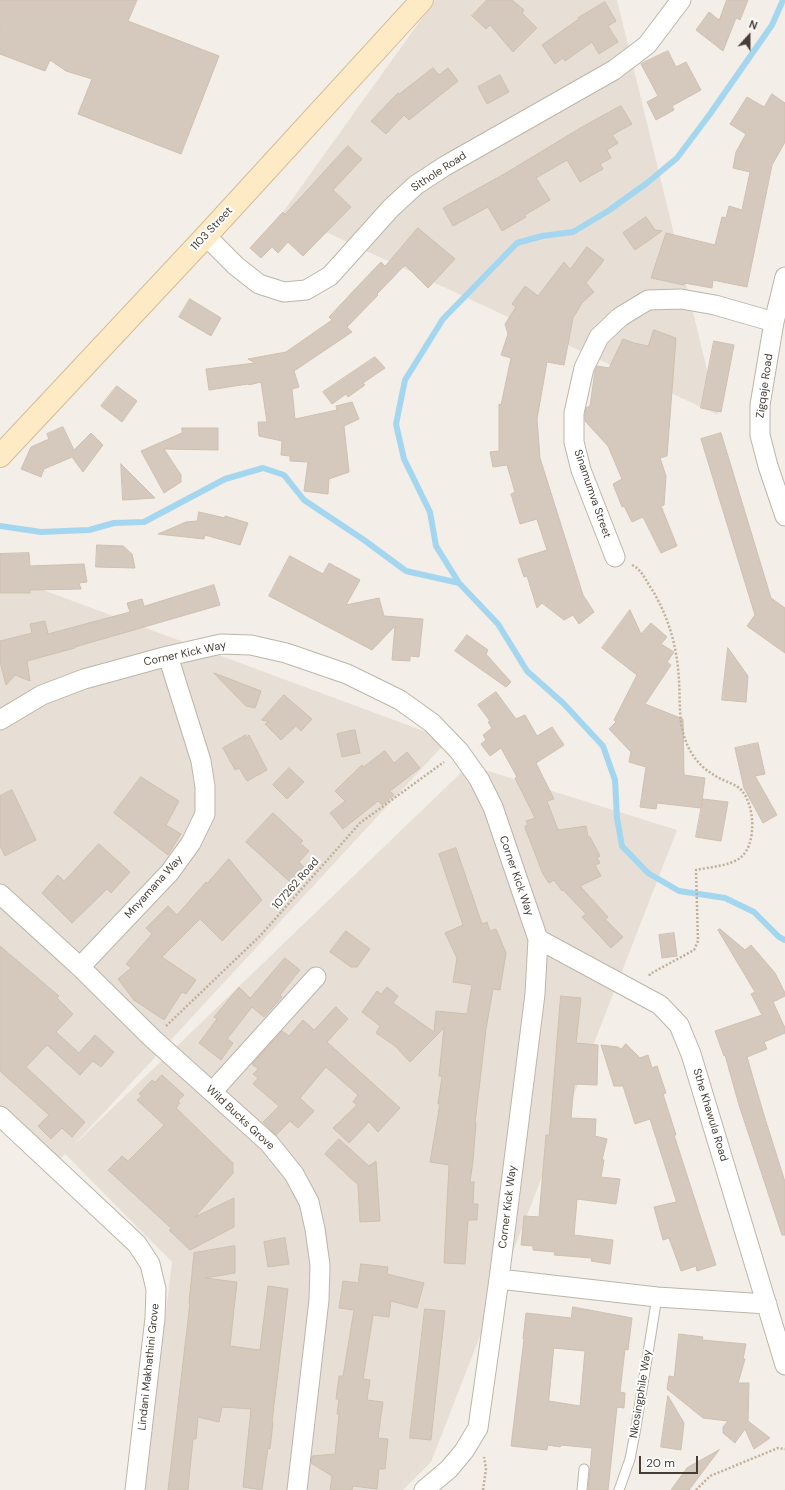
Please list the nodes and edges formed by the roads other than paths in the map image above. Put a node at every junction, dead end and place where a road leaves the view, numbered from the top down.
1 (422, 0) edge
2 (681, 0) edge
3 (206, 236) junction
4 (785, 277) edge
5 (774, 322) junction
6 (0, 456) edge
7 (785, 516) edge
8 (615, 557) road end
9 (168, 656) junction
10 (0, 720) edge
11 (0, 894) edge
12 (538, 939) junction
13 (80, 967) junction
14 (316, 977) dead end
15 (212, 1092) junction
16 (0, 1116) edge
17 (499, 1279) junction
18 (657, 1297) junction
19 (767, 1304) junction
20 (785, 1365) edge
21 (584, 1469) dead end
22 (136, 1490) edge
23 (297, 1490) edge
24 (424, 1490) edge
25 (582, 1490) edge
26 (619, 1490) edge

1 - 3 street, 1103 Street
2 - 3 street, Sithole Road
3 - 6 street, 1103 Street
4 - 5 street, Zigqaje Road
5 - 7 street, Zigqaje Road
5 - 8 street, Sinamumva Street
9 - 10 street, Corner Kick Way
9 - 12 street, Corner Kick Way
9 - 13 street, Mnyamana Way
11 - 13 street, Wild Bucks Grove
12 - 17 street, Corner Kick Way
12 - 19 street, Sthe Khawula Road
13 - 15 street, Wild Bucks Grove
14 - 15 street
15 - 23 street, Wild Bucks Grove
16 - 22 street, Lindani Makhathini Grove
17 - 18 street
17 - 24 street, Corner Kick Way
18 - 19 street
18 - 26 lane, Nkosingphile Way
19 - 20 street, Sthe Khawula Road
21 - 25 lane

